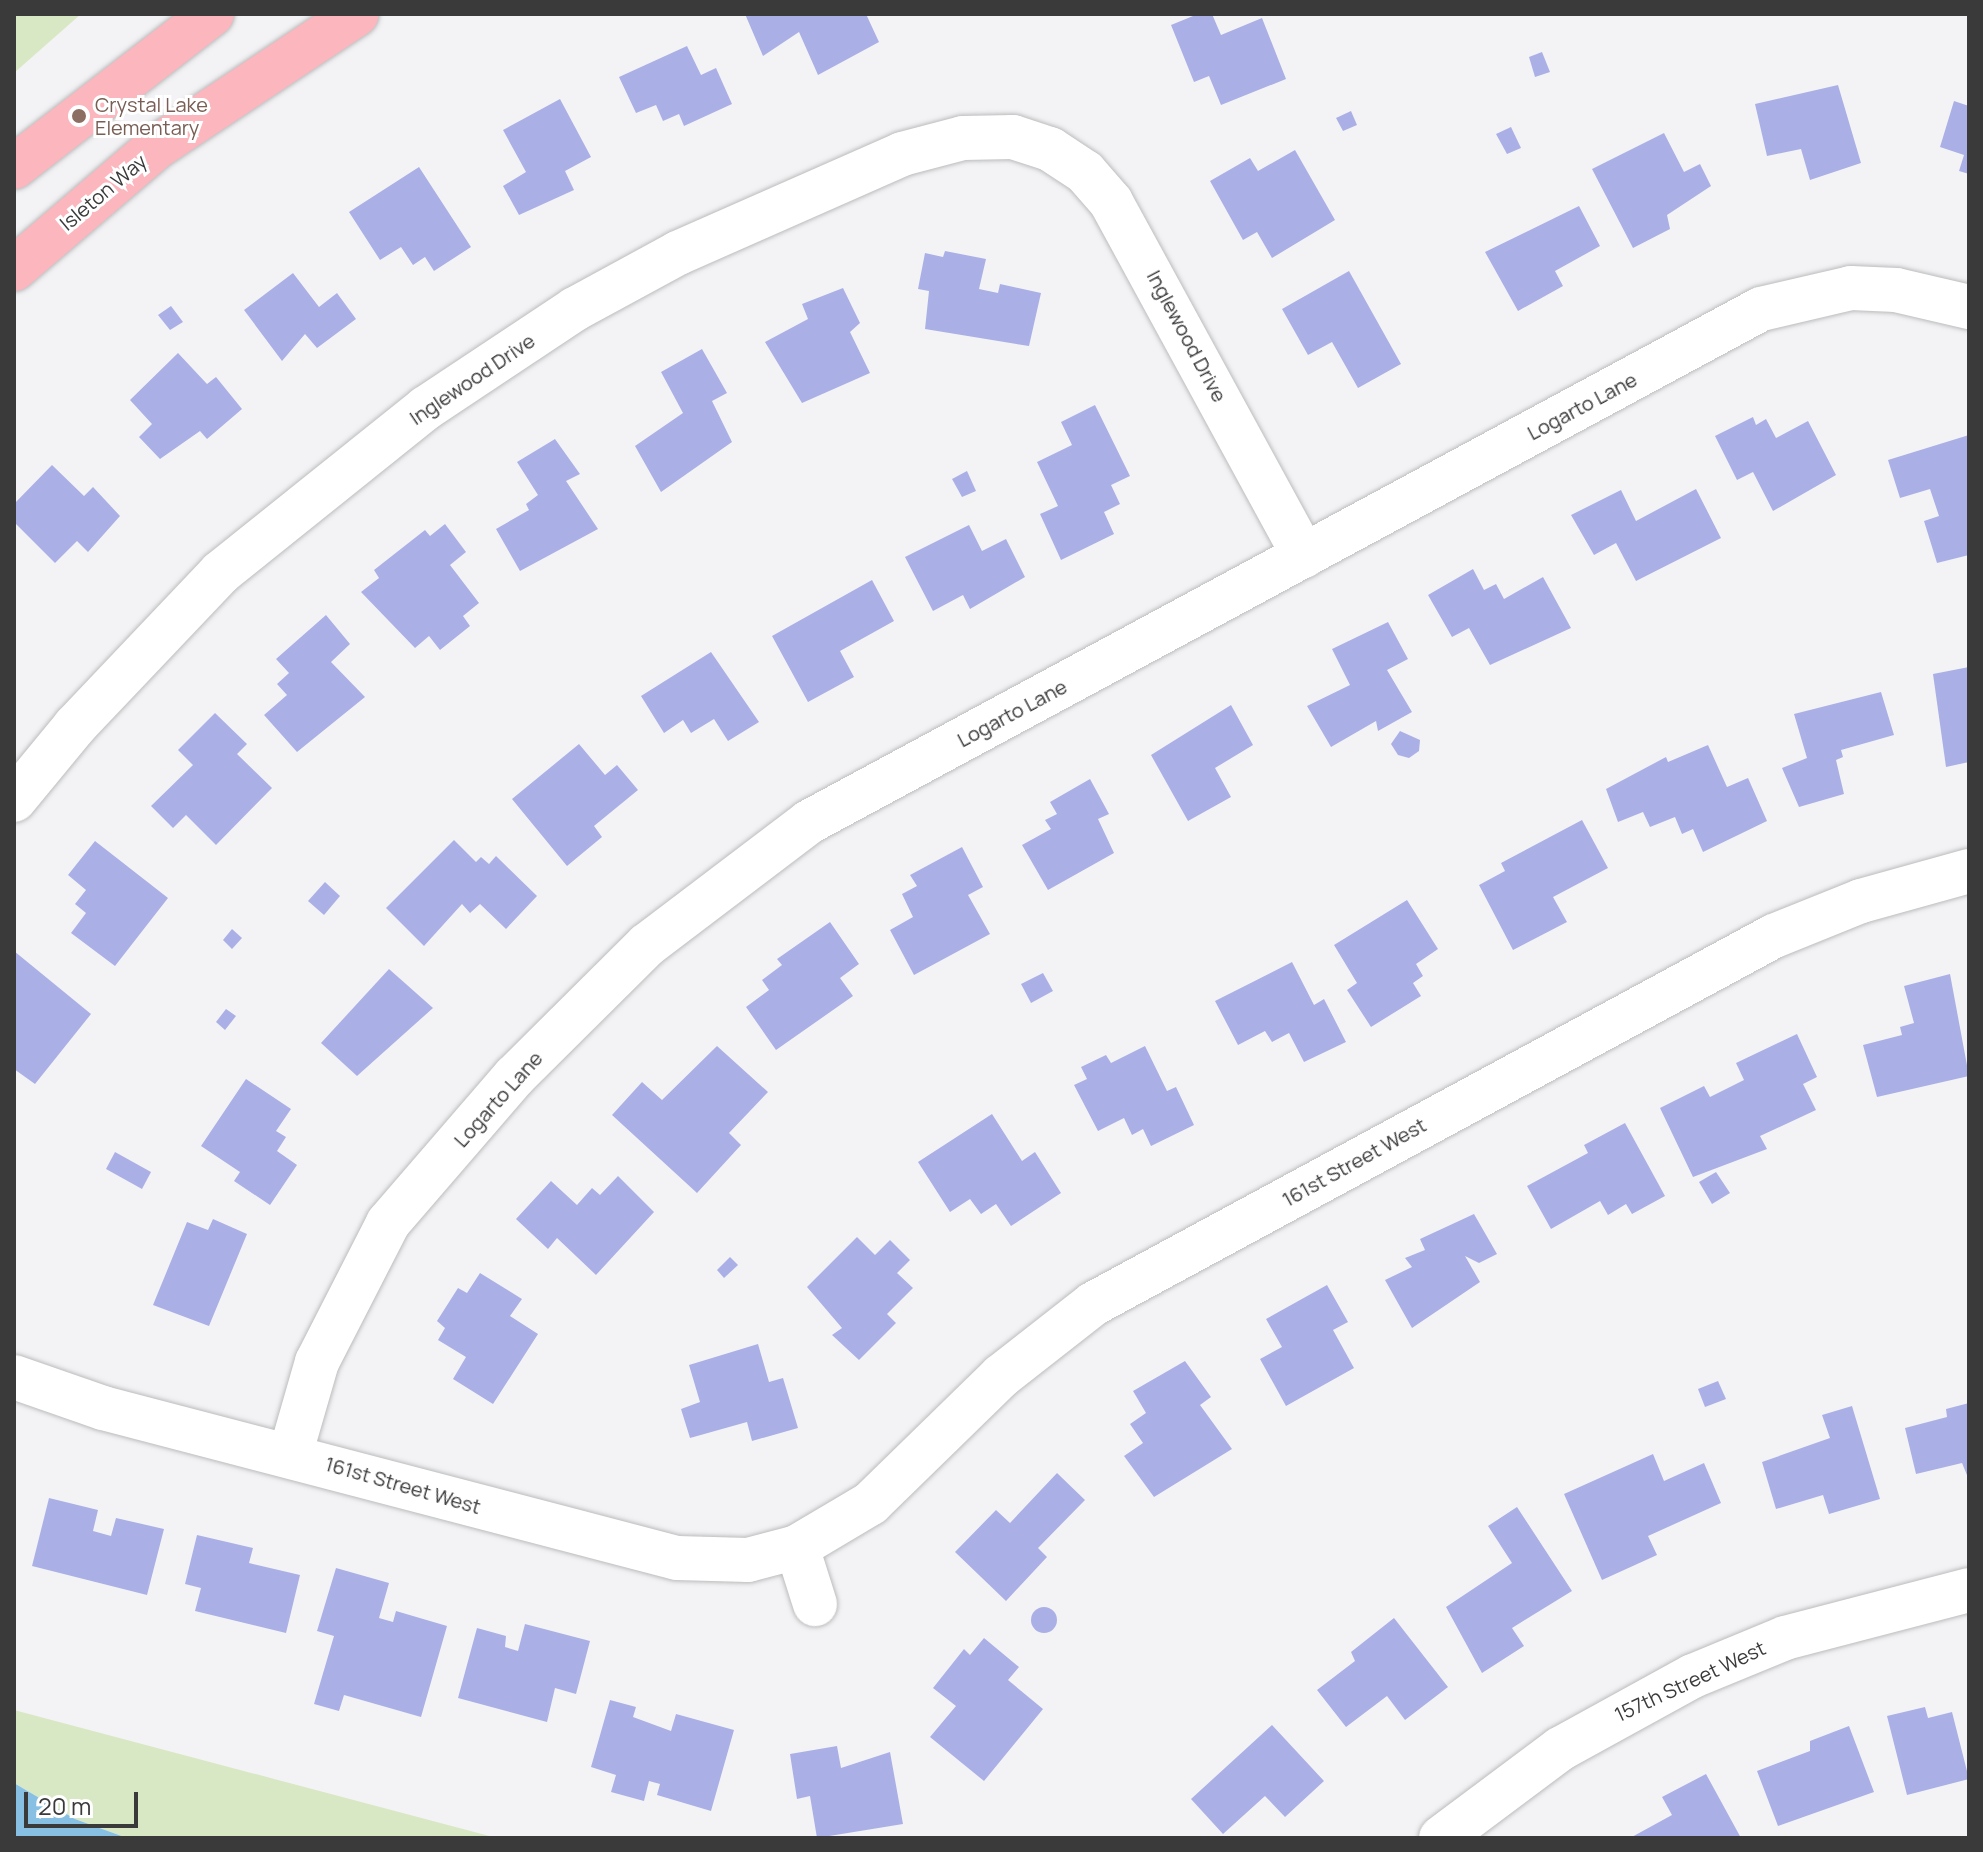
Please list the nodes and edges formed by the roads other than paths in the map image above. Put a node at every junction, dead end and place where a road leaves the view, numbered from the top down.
1 (212, 14) edge
2 (357, 14) edge
3 (14, 167) edge
4 (14, 269) edge
5 (1969, 307) edge
6 (1304, 556) junction
7 (14, 800) edge
8 (1969, 871) edge
9 (14, 1377) edge
10 (291, 1452) junction
11 (797, 1547) junction
12 (1969, 1590) edge
13 (815, 1604) dead end
14 (1441, 1838) edge

1 - 3 main road
2 - 4 main road, Isleton Way
5 - 6 street, Logarto Lane
6 - 7 street, Inglewood Drive
6 - 10 street, Logarto Lane
8 - 11 street, 161st Street West
9 - 10 street, 161st Street West
10 - 11 street, 161st Street West
11 - 13 street
12 - 14 street, 157th Street West

